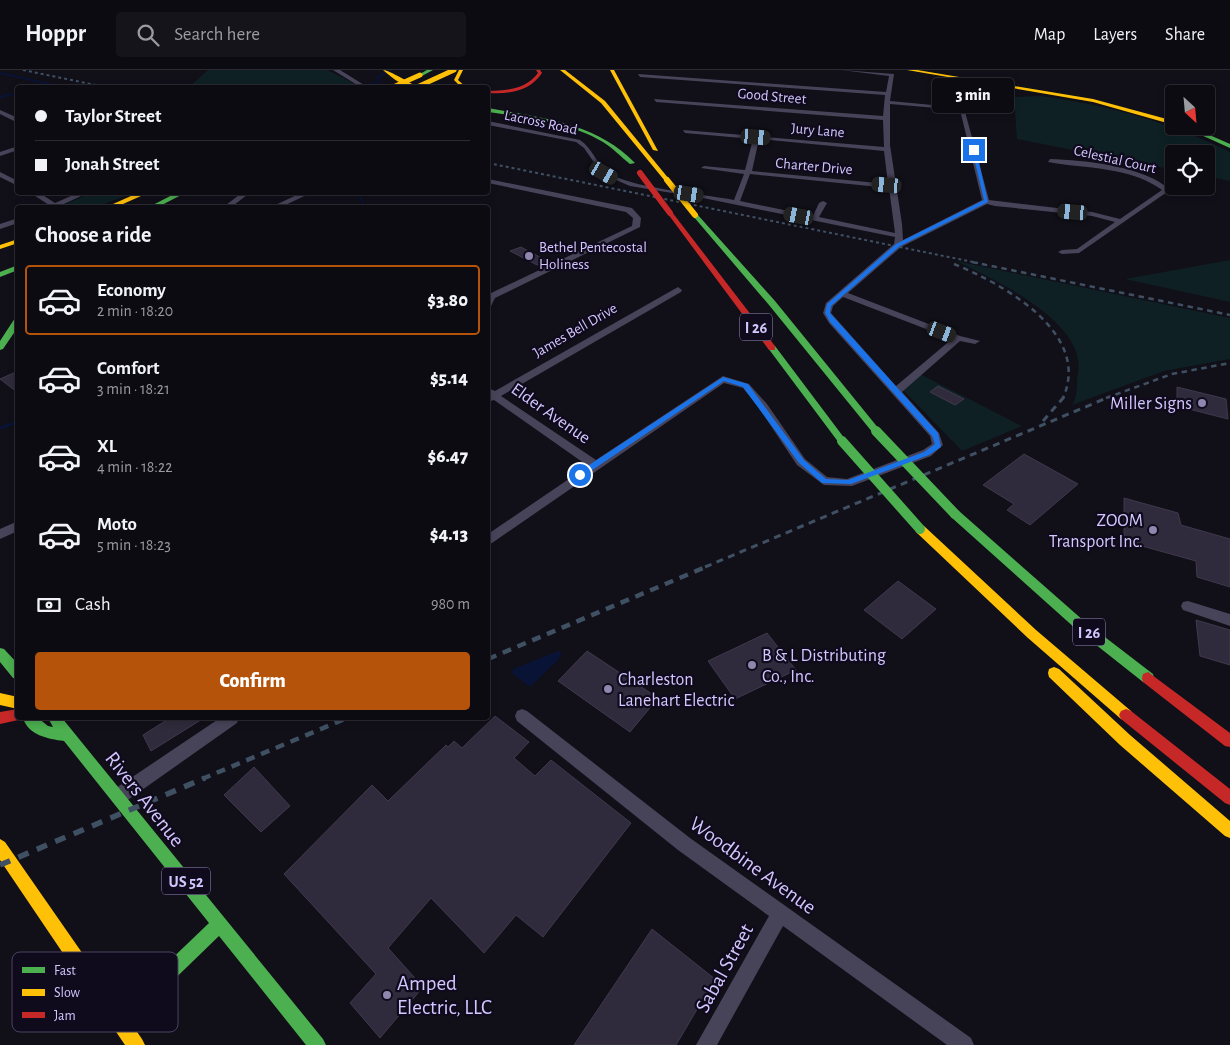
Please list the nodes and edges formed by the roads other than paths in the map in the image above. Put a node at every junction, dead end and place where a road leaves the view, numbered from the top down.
1 (336, 70) edge
2 (385, 70) edge
3 (454, 70) edge
4 (461, 70) edge
5 (538, 70) edge
6 (548, 70) edge
7 (562, 70) edge
8 (602, 70) edge
9 (612, 70) edge
10 (844, 70) edge
11 (909, 70) edge
12 (427, 72) edge
13 (640, 74) dead end
14 (362, 85) edge
15 (398, 85) edge
16 (410, 85) edge
17 (422, 85) edge
18 (462, 85) edge
19 (490, 92) edge
20 (626, 97) junction
21 (887, 98) junction
22 (656, 100) dead end
23 (490, 103) edge
24 (593, 109) dead end
25 (490, 110) edge
26 (9, 111) dead end
27 (1, 113) edge
28 (886, 118) junction
29 (1165, 119) edge
30 (15, 120) edge
31 (490, 124) edge
32 (610, 130) dead end
33 (685, 131) dead end
34 (1205, 135) edge
35 (756, 137) junction
36 (1230, 146) edge
37 (15, 149) edge
38 (888, 149) junction
39 (0, 154) edge
40 (621, 154) junction
41 (1050, 161) dead end
42 (632, 163) junction
43 (704, 168) dead end
44 (748, 172) junction
45 (0, 174) edge
46 (490, 181) edge
47 (673, 181) junction
48 (15, 182) edge
49 (892, 186) junction
50 (36, 195) edge
51 (79, 195) edge
52 (140, 195) edge
53 (145, 195) edge
54 (177, 195) edge
55 (244, 195) edge
56 (303, 195) edge
57 (986, 201) junction
58 (736, 203) junction
59 (823, 203) dead end
60 (50, 205) edge
61 (54, 205) edge
62 (115, 205) edge
63 (123, 205) edge
64 (157, 205) edge
65 (229, 205) edge
66 (279, 205) edge
67 (815, 219) junction
68 (15, 221) edge
69 (1122, 222) junction
70 (0, 227) edge
71 (899, 241) junction
72 (15, 242) edge
73 (0, 247) edge
74 (15, 252) edge
75 (1062, 252) dead end
76 (0, 259) edge
77 (15, 268) edge
78 (0, 275) edge
79 (678, 290) dead end
80 (842, 294) junction
81 (490, 300) edge
82 (15, 324) edge
83 (958, 338) junction
84 (975, 341) dead end
85 (0, 347) edge
86 (897, 391) junction
87 (490, 395) edge
88 (595, 464) junction
89 (15, 526) edge
90 (0, 534) edge
91 (490, 539) edge
92 (976, 584) junction
93 (1188, 606) dead end
94 (1230, 620) edge
95 (1027, 646) dead end
96 (0, 653) edge
97 (1047, 666) dead end
98 (15, 667) edge
99 (1157, 686) junction
100 (0, 698) edge
101 (15, 702) edge
102 (15, 716) edge
103 (522, 716) dead end
104 (0, 718) edge
105 (32, 720) edge
106 (56, 720) edge
107 (229, 720) edge
108 (70, 736) junction
109 (1230, 736) edge
110 (1230, 741) edge
111 (119, 796) junction
112 (1230, 798) edge
113 (1230, 831) edge
114 (0, 847) edge
115 (781, 913) junction
116 (220, 923) junction
117 (72, 952) edge
118 (178, 964) edge
119 (127, 1032) edge
120 (136, 1045) edge
121 (317, 1045) edge
122 (706, 1045) edge
123 (964, 1045) edge

1 - 14 street
2 - 16 main road, bridge
3 - 17 main road, bridge
4 - 18 main road
5 - 19 main road
6 - 24 main road
7 - 47 main road
8 - 20 main road
9 - 20 main road
10 - 21 street
11 - 29 main road
12 - 15 main road, bridge
13 - 21 street
20 - 47 main road
21 - 28 street
21 - 57 street
22 - 28 street, Good Street
23 - 40 main road
25 - 40 main road
26 - 27 street
27 - 30 street
28 - 38 street
31 - 58 street, Lacross Road
32 - 42 main road, I 26
33 - 35 street, Jury Lane
34 - 36 main road
35 - 38 street, Jury Lane
35 - 44 street
37 - 39 street
38 - 49 street
40 - 42 main road
41 - 69 street, Celestial Court
42 - 92 main road, I 26, bridge
43 - 44 street, Charter Drive
44 - 49 street, Charter Drive
44 - 58 street
45 - 48 street
46 - 81 street
47 - 99 main road, I 26, bridge
49 - 71 street
50 - 60 street
51 - 61 street
52 - 62 main road
53 - 63 main road
54 - 64 main road
55 - 65 street
56 - 66 street
57 - 69 street
57 - 71 street
58 - 67 street, Lacross Road
59 - 67 street
67 - 71 street, Lacross Road
68 - 70 street
69 - 75 street, Celestial Court
71 - 80 street
72 - 73 main road
74 - 76 main road
77 - 78 main road
79 - 87 street, James Bell Drive
80 - 83 street
80 - 86 street
82 - 85 main road
83 - 84 street
83 - 86 street
86 - 88 street
87 - 88 street, Elder Avenue
88 - 91 street
89 - 90 street
92 - 95 main road
92 - 112 main road, I 26
93 - 94 street
96 - 98 main road
97 - 113 main road
99 - 109 main road
99 - 110 main road, I 26
100 - 101 main road
102 - 104 main road
103 - 115 street, Woodbine Avenue
105 - 108 main road
106 - 108 main road, Rivers Avenue / US 52
107 - 111 street
108 - 111 main road, Rivers Avenue / US 52
111 - 116 main road, Rivers Avenue / US 52
114 - 117 main road
115 - 122 street, Sabal Street
115 - 123 street, Woodbine Avenue
116 - 118 main road
116 - 121 main road, Rivers Avenue / US 52
119 - 120 main road

